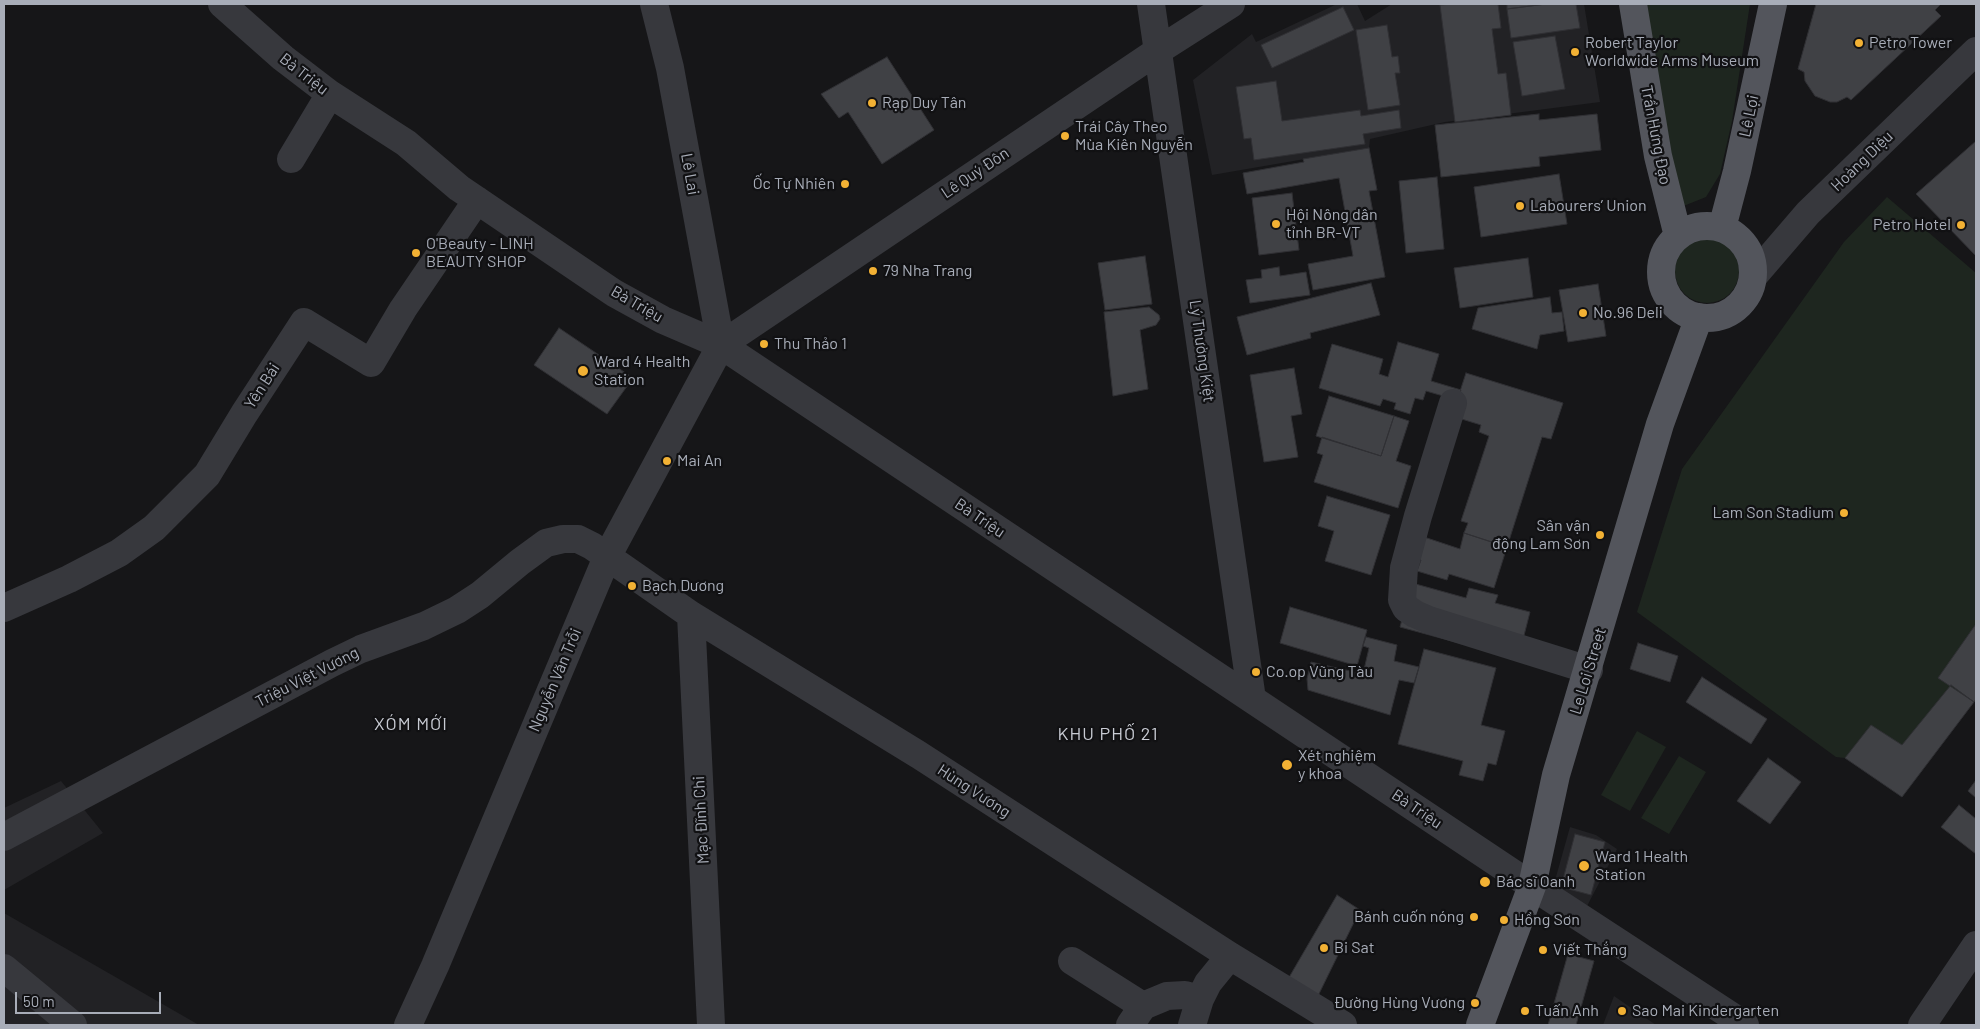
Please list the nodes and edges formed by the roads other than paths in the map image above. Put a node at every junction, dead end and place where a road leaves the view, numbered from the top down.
1 (222, 4) edge
2 (654, 4) edge
3 (1151, 4) edge
4 (1231, 4) edge
5 (1633, 4) edge
6 (1773, 4) edge
7 (1159, 50) junction
8 (1976, 51) edge
9 (330, 94) junction
10 (291, 159) dead end
11 (477, 200) junction
12 (1722, 228) junction
13 (1678, 236) junction
14 (1753, 277) junction
15 (1699, 317) junction
16 (721, 345) junction
17 (1454, 403) dead end
18 (607, 557) junction
19 (4, 608) edge
20 (691, 616) junction
21 (1589, 670) junction
22 (1252, 699) junction
23 (4, 837) edge
24 (1532, 886) junction
25 (1976, 945) edge
26 (1230, 956) junction
27 (1072, 961) dead end
28 (4, 968) edge
29 (1200, 998) junction
30 (1136, 1016) edge
31 (73, 1025) edge
32 (408, 1025) edge
33 (711, 1025) edge
34 (1192, 1025) edge
35 (1342, 1025) edge
36 (1480, 1025) edge
37 (1745, 1025) edge
38 (1922, 1025) edge

1 - 9 street, Bà Triệu
2 - 16 street, Lê Lai
3 - 7 street, Lý Thường Kiệt
4 - 7 street, Lê Quý Đôn
5 - 13 main road, Trần Hưng Đạo
6 - 12 main road, Lê Lợi
7 - 16 street, Lê Quý Đôn
7 - 22 street, Lý Thường Kiệt
8 - 14 street, Hoàng Diệu
9 - 10 street
9 - 11 street, Bà Triệu
11 - 16 street, Bà Triệu
11 - 19 street, Yên Bái
12 - 13 main road
12 - 14 main road
13 - 15 main road
14 - 15 main road
15 - 21 main road, Le Loi Street
16 - 18 street, Nguyễn Văn Trỗi
16 - 22 street, Bà Triệu
17 - 21 street
18 - 20 street, Hùng Vương
18 - 23 street, Triệu Việt Vương
18 - 32 street, Nguyễn Văn Trỗi
20 - 26 street, Hùng Vương
20 - 33 street, Mạc Đĩnh Chi
21 - 24 main road, Le Loi Street
22 - 24 street, Bà Triệu
24 - 36 main road, Le Loi Street
24 - 37 street, Bà Triệu
25 - 38 street
26 - 29 street
26 - 35 street, Hùng Vương
27 - 30 street
28 - 31 street
29 - 30 street
29 - 34 street

